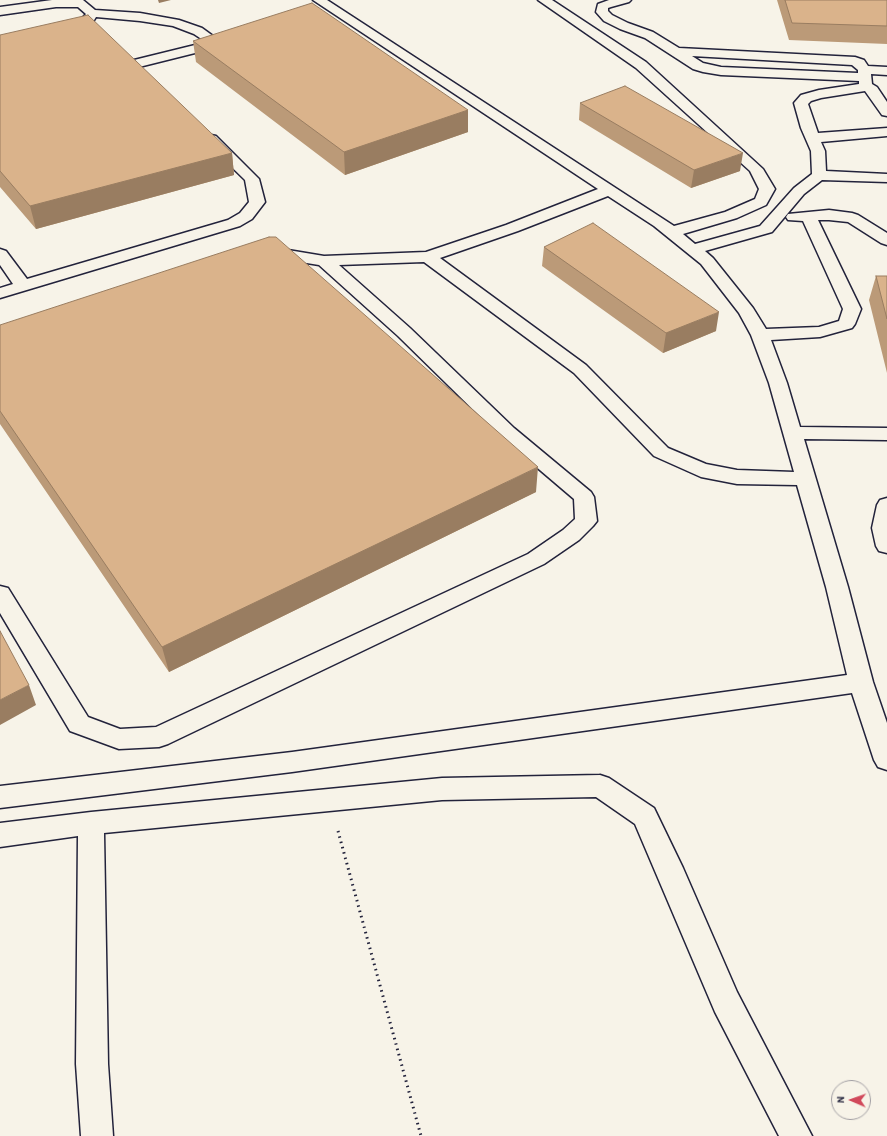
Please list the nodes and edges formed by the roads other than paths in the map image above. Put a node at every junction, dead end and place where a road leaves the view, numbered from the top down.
1 (319, 0) edge
2 (544, 0) edge
3 (625, 0) edge
4 (0, 11) edge
5 (85, 20) junction
6 (99, 32) edge
7 (677, 52) junction
8 (622, 53) junction
9 (123, 54) edge
10 (135, 64) junction
11 (887, 72) edge
12 (146, 75) edge
13 (865, 78) junction
14 (887, 112) edge
15 (200, 128) edge
16 (887, 132) edge
17 (814, 138) junction
18 (819, 175) junction
19 (887, 178) edge
20 (609, 190) junction
21 (808, 216) junction
22 (775, 219) junction
23 (671, 232) junction
24 (887, 240) edge
25 (694, 249) junction
26 (0, 254) edge
27 (252, 255) edge
28 (428, 257) junction
29 (324, 261) junction
30 (23, 285) junction
31 (0, 293) edge
32 (760, 335) junction
33 (792, 434) junction
34 (887, 434) edge
35 (806, 479) junction
36 (887, 505) edge
37 (887, 546) edge
38 (0, 594) edge
39 (861, 682) junction
40 (887, 760) edge
41 (0, 797) edge
42 (91, 823) junction
43 (0, 836) edge
44 (97, 1136) edge
45 (796, 1136) edge

1 - 20 street
2 - 8 street
3 - 7 street
4 - 5 street
5 - 6 street
5 - 10 street
7 - 8 street
7 - 13 street
7 - 13 street
8 - 23 street
9 - 10 street
10 - 12 street
11 - 13 street
13 - 14 street
13 - 17 street
15 - 30 street
16 - 17 street
17 - 18 street
18 - 19 street
18 - 22 street
20 - 23 street
20 - 28 street
21 - 22 street
21 - 24 street
21 - 32 street
22 - 25 street
23 - 25 street
25 - 32 street
26 - 30 street
27 - 29 street
28 - 29 street
28 - 35 street
29 - 38 street
30 - 31 street
32 - 33 street
33 - 34 street
33 - 35 street
35 - 39 street
36 - 37 street
39 - 40 street
39 - 41 street
42 - 43 street
42 - 44 street
42 - 45 street

